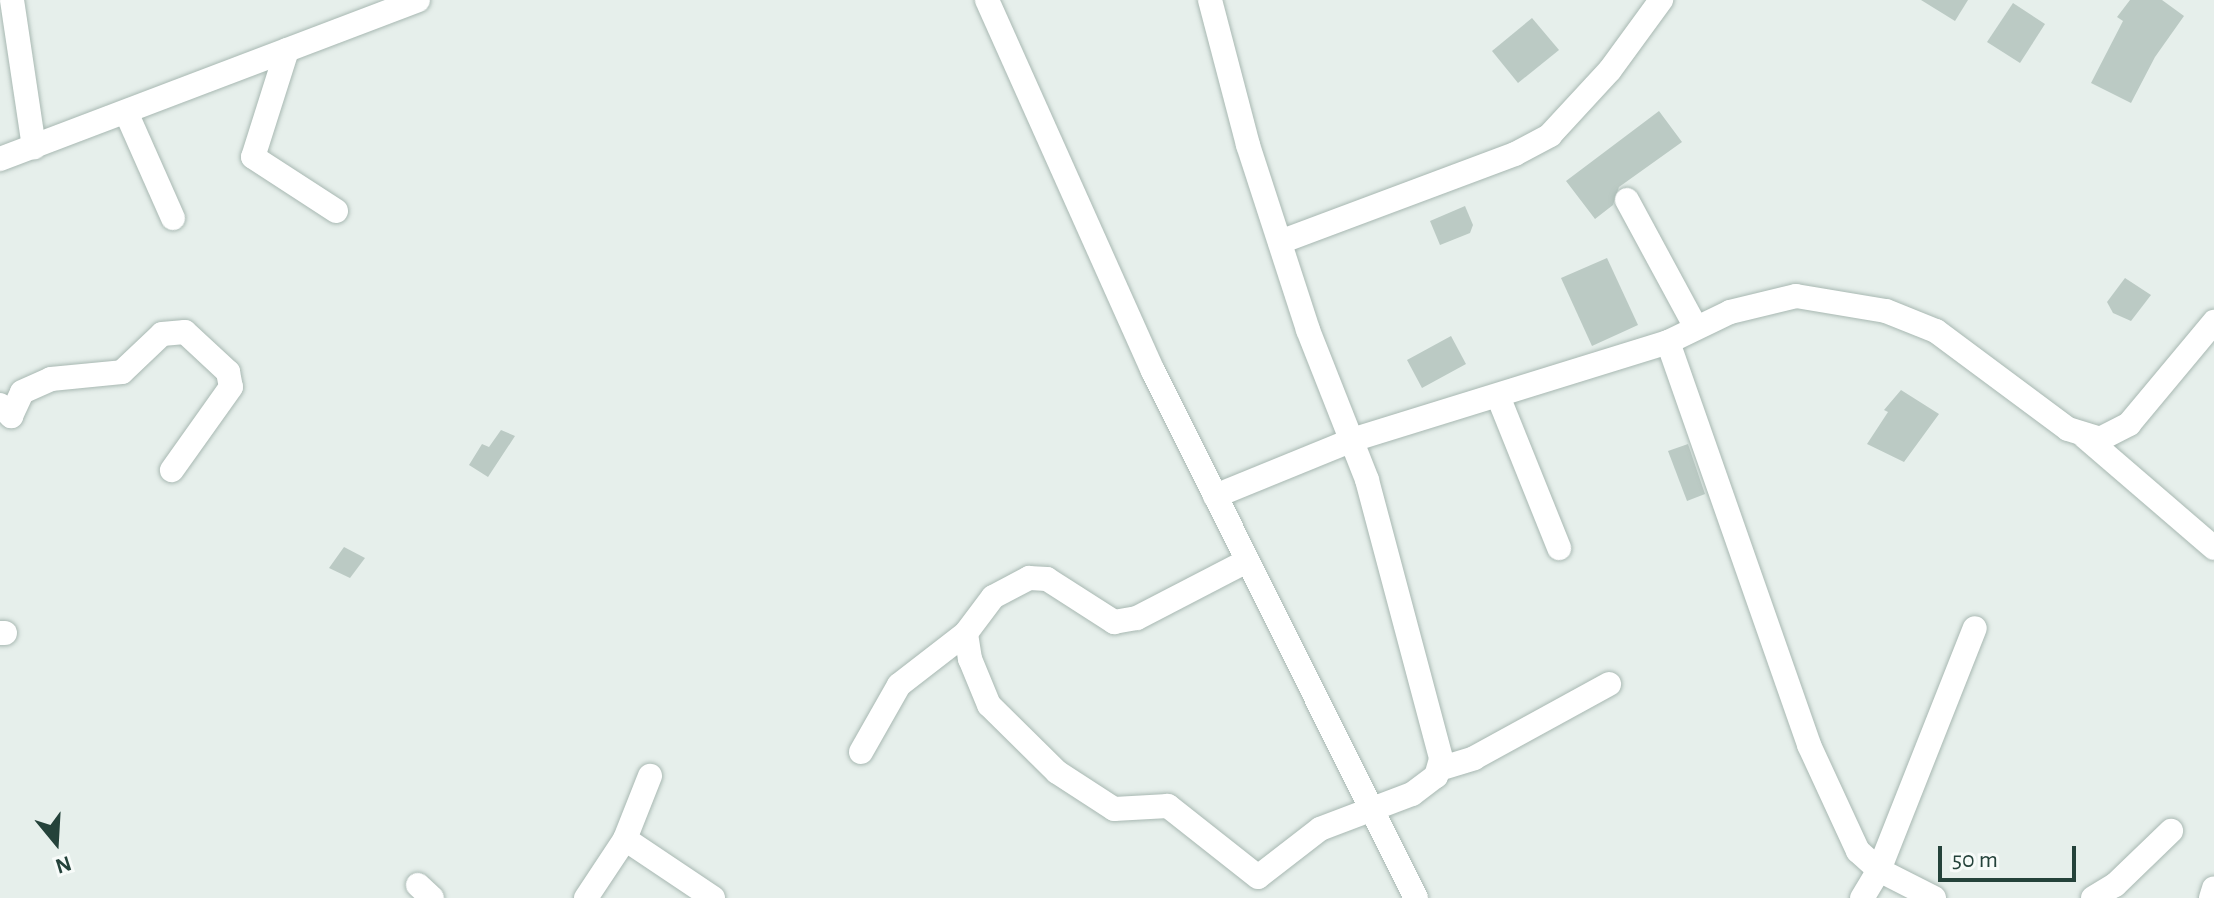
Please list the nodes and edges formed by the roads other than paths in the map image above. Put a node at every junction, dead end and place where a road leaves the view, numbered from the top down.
1 (418, 0) edge
2 (987, 0) edge
3 (1210, 0) edge
4 (1661, 0) edge
5 (7, 4) edge
6 (287, 50) junction
7 (126, 112) junction
8 (34, 147) junction
9 (0, 159) edge
10 (1627, 200) dead end
11 (336, 211) dead end
12 (173, 218) dead end
13 (1280, 242) junction
14 (2214, 322) edge
15 (1695, 326) junction
16 (1668, 342) junction
17 (1498, 396) junction
18 (0, 405) edge
19 (2085, 437) junction
20 (1352, 440) junction
21 (172, 470) dead end
22 (1215, 496) junction
23 (1559, 548) dead end
24 (2214, 548) edge
25 (1247, 561) junction
26 (1975, 628) dead end
27 (966, 633) junction
28 (1609, 684) dead end
29 (861, 752) dead end
30 (1439, 769) junction
31 (650, 776) dead end
32 (1373, 808) junction
33 (2171, 831) dead end
34 (625, 839) junction
35 (1879, 870) junction
36 (2214, 888) edge
37 (1410, 896) edge
38 (586, 898) edge
39 (713, 898) edge
40 (1862, 898) edge
41 (1934, 898) edge
42 (2093, 898) edge
43 (2211, 898) edge

1 - 6 street
2 - 22 street
3 - 13 street
4 - 13 street
5 - 8 street
6 - 7 street
6 - 11 street
7 - 8 street
7 - 12 street
8 - 9 street
10 - 15 street
13 - 20 street
14 - 19 street
15 - 16 street
15 - 19 street
16 - 17 street
16 - 35 street
17 - 20 street
17 - 23 street
18 - 21 street
19 - 24 street
20 - 22 street
20 - 30 street
22 - 25 street
25 - 27 street
25 - 32 street
26 - 35 street
27 - 29 street
27 - 32 street
28 - 30 street
30 - 32 street
31 - 34 street
32 - 37 street
33 - 42 street
34 - 38 street
34 - 39 street
35 - 40 street
35 - 41 street
36 - 43 street

